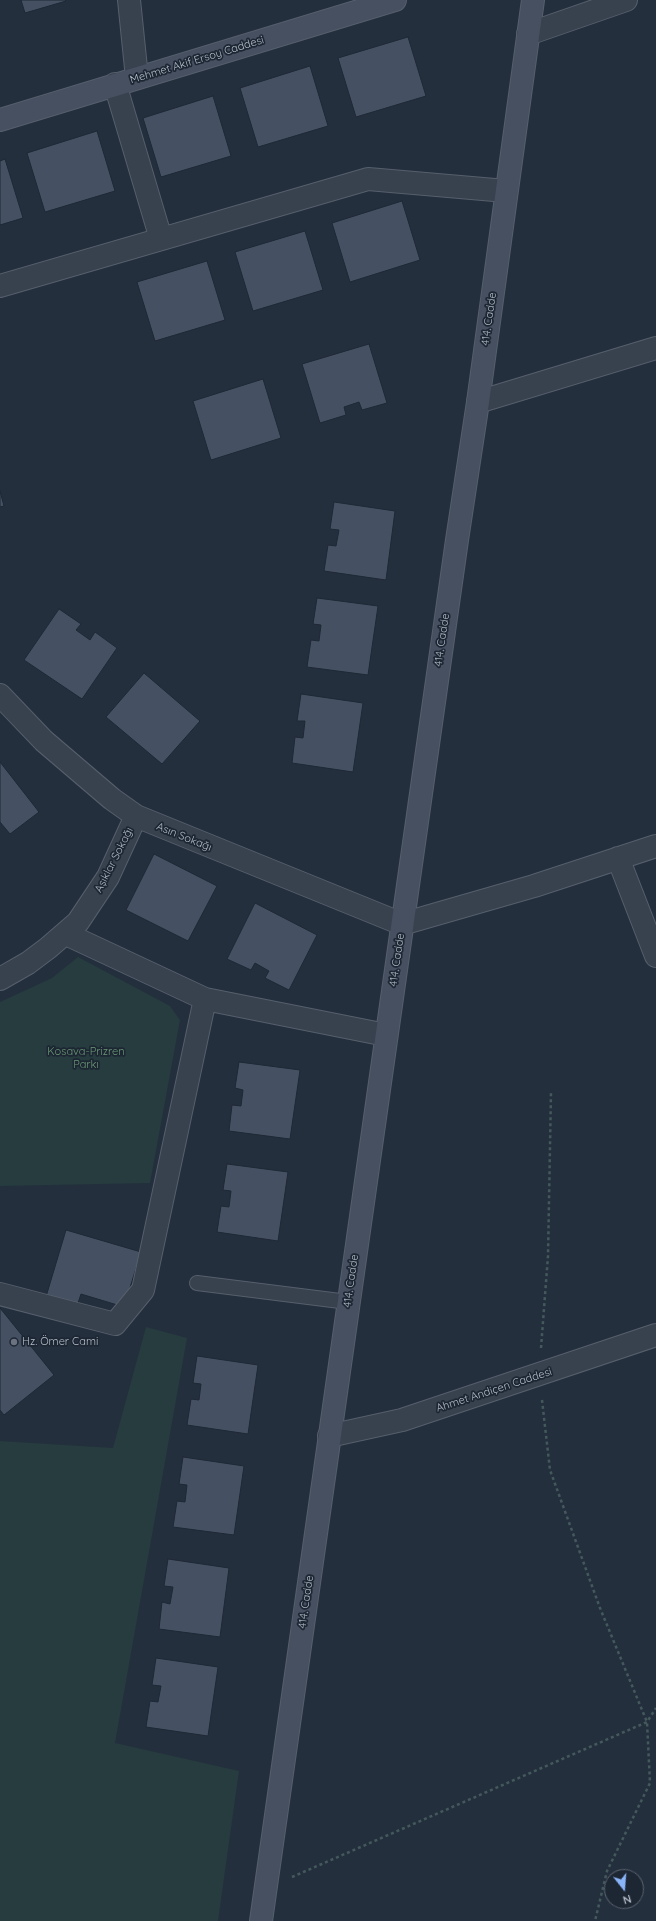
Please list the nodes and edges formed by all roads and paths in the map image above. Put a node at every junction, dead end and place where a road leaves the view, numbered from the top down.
1 (129, 0) edge
2 (395, 0) edge
3 (533, 0) edge
4 (626, 0) edge
5 (528, 34) junction
6 (137, 78) junction
7 (116, 84) junction
8 (0, 120) edge
9 (506, 191) junction
10 (161, 239) junction
11 (0, 286) edge
12 (656, 348) edge
13 (478, 402) junction
14 (0, 695) edge
15 (136, 816) junction
16 (656, 846) edge
17 (618, 858) junction
18 (402, 924) junction
19 (66, 934) junction
20 (656, 956) edge
21 (0, 979) edge
22 (205, 1000) junction
23 (386, 1035) junction
24 (551, 1092) dead end
25 (197, 1283) dead end
26 (0, 1294) edge
27 (348, 1302) junction
28 (656, 1336) edge
29 (539, 1374) junction
30 (329, 1436) junction
31 (656, 1708) edge
32 (647, 1722) junction
33 (265, 1889) junction
34 (261, 1921) edge
35 (595, 1921) edge

1 - 6 street
2 - 6 main road, Mehmet Akif Ersoy Caddesi
3 - 5 main road, 414. Cadde
4 - 5 street
5 - 9 main road, 414. Cadde
6 - 7 main road, Mehmet Akif Ersoy Caddesi
7 - 8 main road, Mehmet Akif Ersoy Caddesi
7 - 10 street
9 - 10 street
9 - 13 main road, 414. Cadde
10 - 11 street
12 - 13 street
13 - 18 main road, 414. Cadde
14 - 15 street, Asın Sokağı
15 - 18 street, Asın Sokağı
15 - 19 street, Aşıklar Sokağı
16 - 17 street
17 - 18 street
17 - 20 street
18 - 23 main road, 414. Cadde
19 - 21 street, Aşıklar Sokağı
19 - 22 street
22 - 23 street
22 - 26 street
23 - 27 main road, 414. Cadde
24 - 29 path
25 - 27 lane
27 - 30 main road, 414. Cadde
28 - 29 street, Ahmet Andiçen Caddesi
29 - 30 street, Ahmet Andiçen Caddesi
29 - 32 path
30 - 33 main road, 414. Cadde
31 - 32 path
32 - 33 path
32 - 35 path
33 - 34 main road, 414. Cadde

